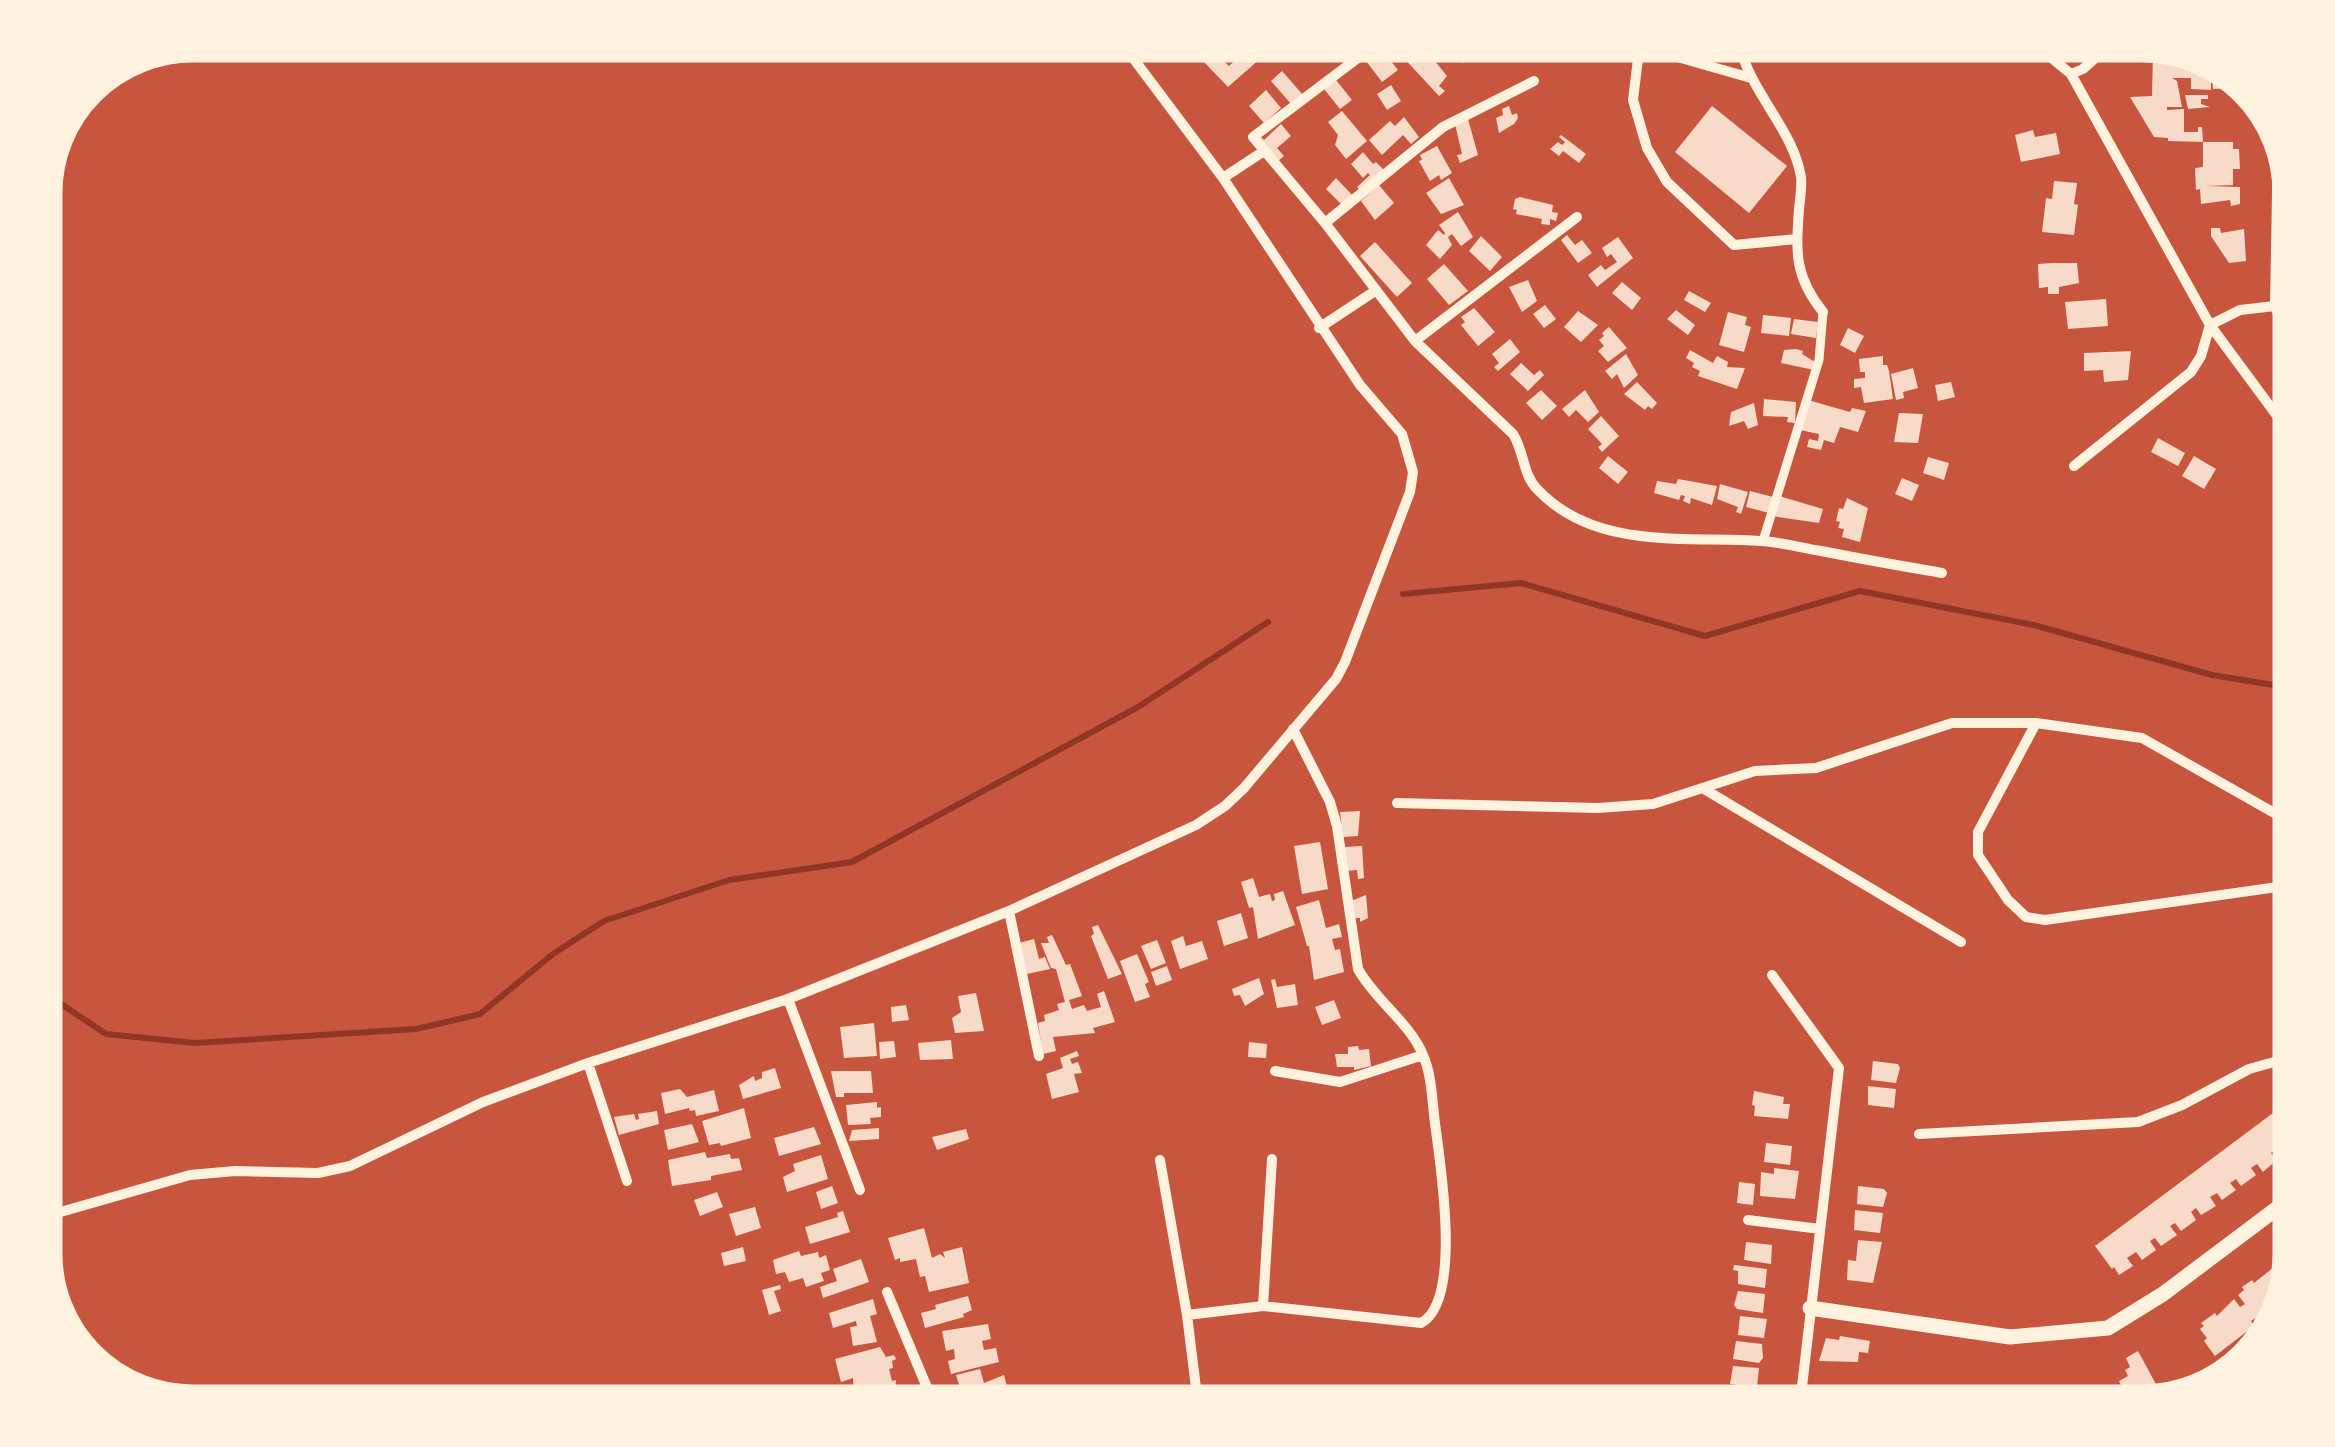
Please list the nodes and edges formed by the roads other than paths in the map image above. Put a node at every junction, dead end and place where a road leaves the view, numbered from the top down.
1 (1135, 60) edge
2 (1355, 60) edge
3 (1638, 60) edge
4 (1692, 60) edge
5 (1744, 60) edge
6 (2054, 60) edge
7 (2092, 60) edge
8 (2071, 74) junction
9 (1751, 78) junction
10 (1534, 81) dead end
11 (1264, 151) junction
12 (1224, 178) junction
13 (1577, 217) dead end
14 (1326, 224) junction
15 (1796, 238) junction
16 (2275, 264) edge
17 (1375, 291) junction
18 (2274, 306) joint
19 (1822, 312) joint
20 (2210, 325) junction
21 (1320, 328) junction
22 (1415, 341) junction
23 (2275, 413) edge
24 (2074, 466) dead end
25 (1763, 541) junction
26 (1942, 573) dead end
27 (2036, 723) junction
28 (1294, 729) junction
29 (1704, 788) junction
30 (1397, 803) dead end
31 (2275, 813) edge
32 (2275, 887) edge
33 (1009, 911) junction
34 (1961, 942) dead end
35 (1772, 976) dead end
36 (788, 999) junction
37 (1423, 1054) junction
38 (1039, 1056) dead end
39 (2275, 1062) edge
40 (588, 1063) junction
41 (1276, 1071) dead end
42 (1920, 1134) dead end
43 (1160, 1160) dead end
44 (1272, 1160) dead end
45 (628, 1181) dead end
46 (860, 1190) dead end
47 (2275, 1210) edge
48 (60, 1212) edge
49 (1748, 1220) dead end
50 (1820, 1229) junction
51 (887, 1292) dead end
52 (1264, 1306) junction
53 (1810, 1308) junction
54 (1187, 1315) junction
55 (927, 1387) edge
56 (1196, 1387) edge
57 (1802, 1387) edge

1 - 12 street
2 - 11 street
3 - 15 street
4 - 9 street
5 - 9 street
6 - 8 street
7 - 8 street
8 - 20 street
9 - 15 street
10 - 14 street
11 - 12 street
11 - 14 street
12 - 21 street
13 - 22 street
14 - 17 street
15 - 19 street
16 - 18 street
17 - 21 street
17 - 22 street
18 - 20 street
19 - 25 street
20 - 23 street
20 - 24 street
21 - 28 street
22 - 25 street
25 - 26 street
27 - 29 street
27 - 31 street
27 - 32 street
28 - 33 street
28 - 37 street
29 - 30 street
29 - 34 street
33 - 36 street
33 - 38 street
35 - 50 street
36 - 40 street
36 - 46 street
37 - 41 street
37 - 52 street
39 - 42 street
40 - 45 street
40 - 48 street
43 - 54 street
44 - 52 street
47 - 53 street
49 - 50 street
50 - 53 street
51 - 55 street
52 - 54 street
53 - 57 street
54 - 56 street

